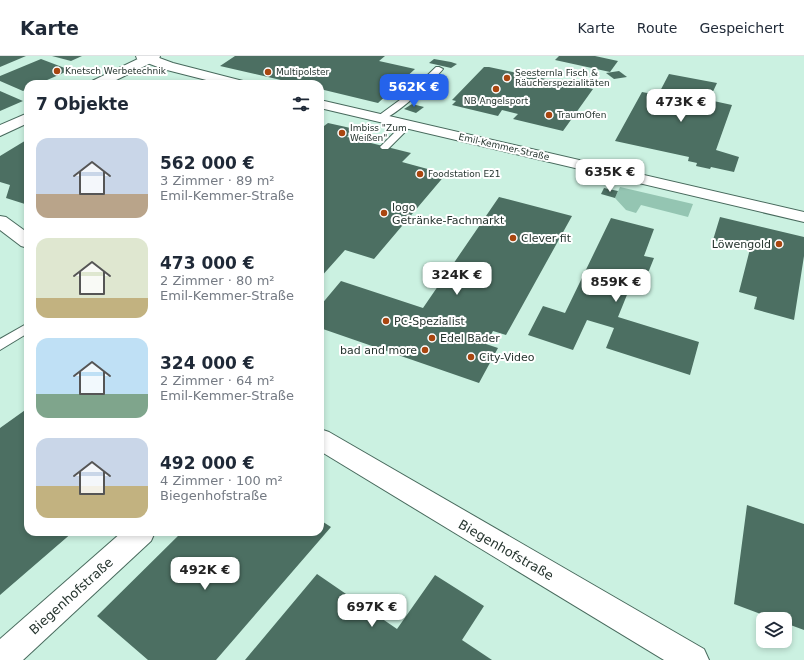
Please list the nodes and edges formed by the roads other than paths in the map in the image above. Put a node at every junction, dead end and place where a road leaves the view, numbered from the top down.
1 (148, 57) edge
2 (439, 69) dead end
3 (105, 80) edge
4 (222, 80) edge
5 (324, 105) edge
6 (381, 118) junction
7 (24, 120) edge
8 (408, 124) junction
9 (0, 131) edge
10 (385, 146) dead end
11 (804, 217) edge
12 (0, 222) edge
13 (24, 239) edge
14 (24, 330) edge
15 (0, 345) edge
16 (324, 441) edge
17 (137, 536) edge
18 (0, 660) edge
19 (693, 660) edge

1 - 3 street
1 - 4 street
2 - 6 lane
5 - 6 street, Emil-Kemmer-Straße
6 - 8 street, Emil-Kemmer-Straße
7 - 9 street
8 - 10 lane
8 - 11 street, Emil-Kemmer-Straße
12 - 13 street
14 - 15 lane
16 - 19 street, Biegenhofstraße
17 - 18 street, Biegenhofstraße

